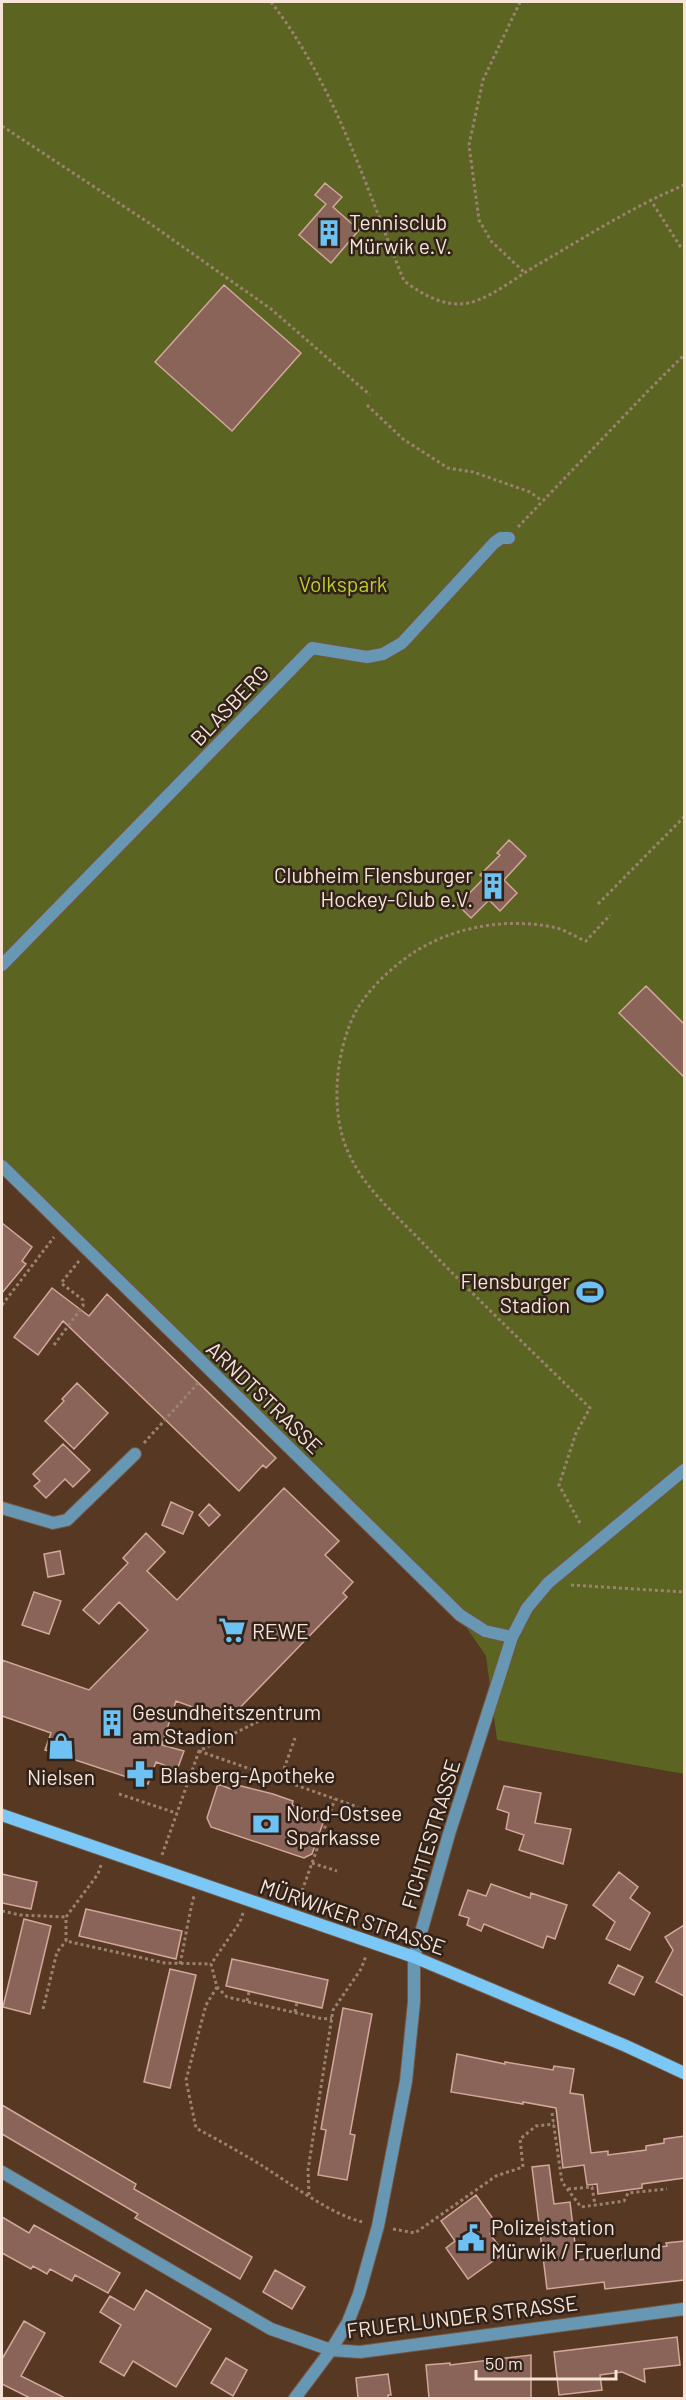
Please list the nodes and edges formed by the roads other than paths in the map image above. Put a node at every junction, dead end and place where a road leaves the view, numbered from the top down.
1 (509, 538) road end
2 (2, 965) edge
3 (2, 1166) edge
4 (135, 1454) road end
5 (684, 1470) edge
6 (2, 1508) edge
7 (512, 1637) junction
8 (2, 1815) edge
9 (414, 1957) junction
10 (684, 2073) edge
11 (2, 2172) edge
12 (684, 2309) edge
13 (331, 2350) junction
14 (295, 2398) edge

1 - 2 street, BLASBERG
3 - 7 street, ARNDTSTRASSE
4 - 6 street
5 - 7 street, FICHTESTRASSE
7 - 9 street, FICHTESTRASSE
8 - 9 main road, MÜRWIKER STRASSE
9 - 10 main road, MÜRWIKER STRASSE
9 - 13 street, FICHTESTRASSE
11 - 13 street, FRUERLUNDER STRASSE
12 - 13 street, FRUERLUNDER STRASSE
13 - 14 street, FICHTESTRASSE

